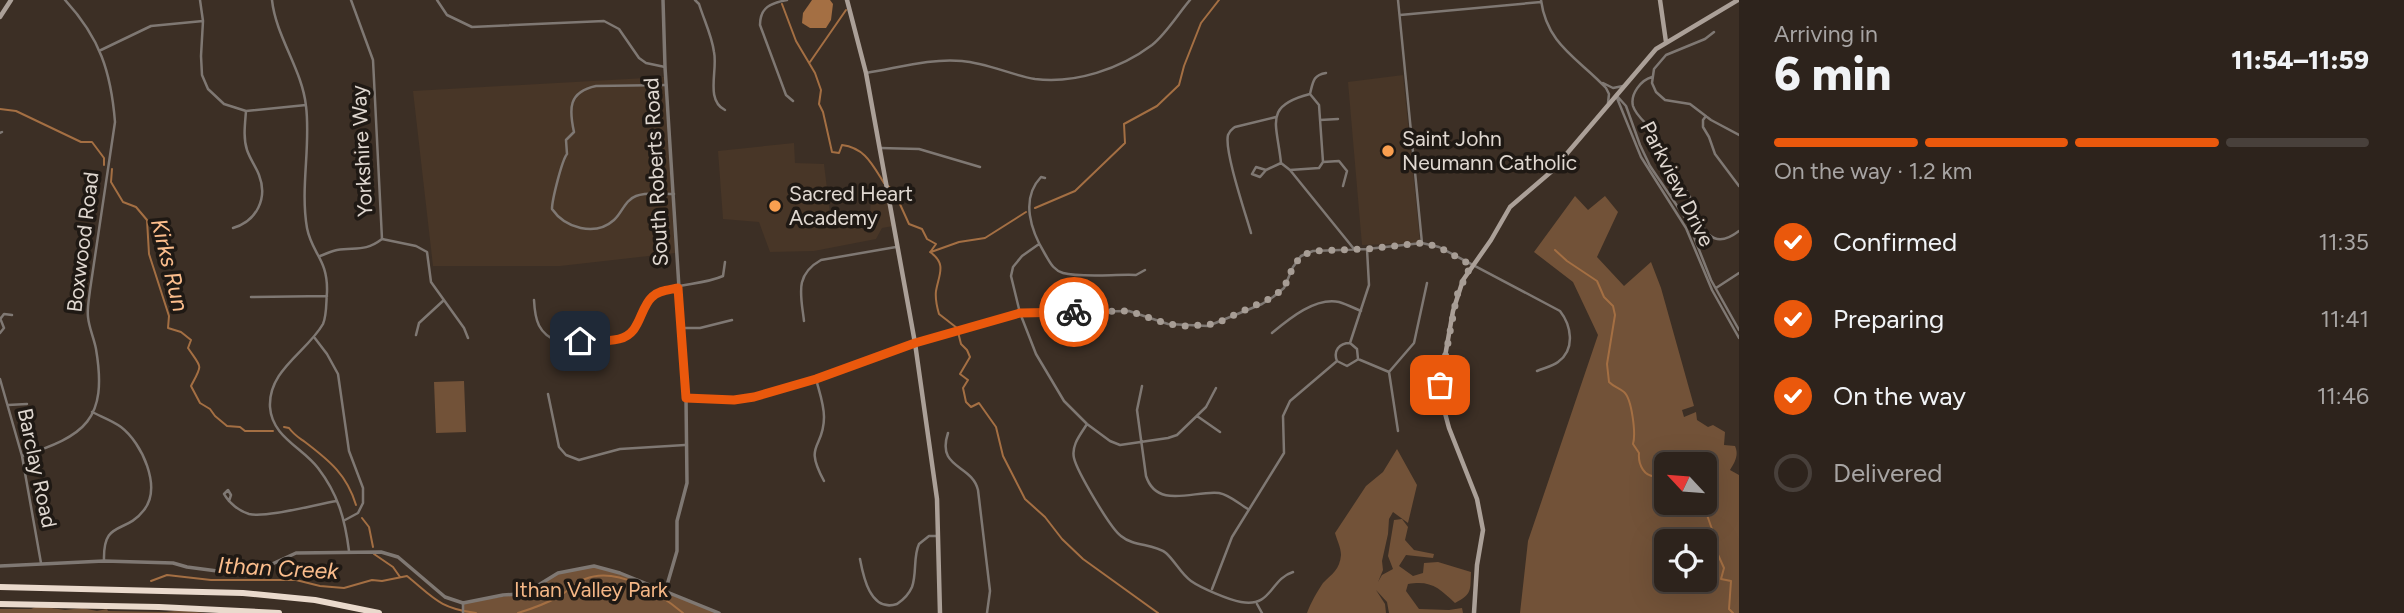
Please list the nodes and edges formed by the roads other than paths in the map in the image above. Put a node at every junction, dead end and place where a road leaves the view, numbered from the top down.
1 (11, 0) edge
2 (65, 0) edge
3 (200, 0) edge
4 (272, 0) edge
5 (351, 0) edge
6 (437, 0) edge
7 (663, 0) edge
8 (695, 0) edge
9 (787, 0) edge
10 (848, 0) edge
11 (1190, 0) edge
12 (1398, 0) edge
13 (1660, 0) edge
14 (1738, 0) edge
15 (1541, 1) edge
16 (1400, 15) junction
17 (0, 17) edge
18 (204, 21) junction
19 (1714, 32) dead end
20 (1666, 41) junction
21 (100, 51) junction
22 (665, 67) junction
23 (866, 73) junction
24 (1326, 73) dead end
25 (1652, 77) junction
26 (1598, 79) junction
27 (667, 85) junction
28 (1623, 86) junction
29 (1310, 94) junction
30 (1615, 94) junction
31 (793, 101) dead end
32 (1608, 103) junction
33 (306, 105) junction
34 (725, 110) dead end
35 (246, 111) junction
36 (1706, 116) junction
37 (1276, 117) junction
38 (1338, 119) dead end
39 (1321, 120) junction
40 (1739, 135) edge
41 (880, 148) junction
42 (1323, 162) junction
43 (1281, 163) junction
44 (980, 167) dead end
45 (1266, 170) dead end
46 (1290, 170) junction
47 (1045, 178) dead end
48 (1343, 186) dead end
49 (1739, 186) edge
50 (674, 194) junction
51 (233, 228) dead end
52 (1739, 231) edge
53 (1251, 233) dead end
54 (382, 239) junction
55 (1422, 243) junction
56 (1039, 244) junction
57 (899, 247) junction
58 (1354, 249) junction
59 (1367, 249) junction
60 (320, 256) junction
61 (726, 262) dead end
62 (1471, 265) junction
63 (1145, 270) dead end
64 (1739, 273) edge
65 (1427, 283) dead end
66 (678, 288) junction
67 (1714, 290) junction
68 (327, 296) junction
69 (251, 297) dead end
70 (444, 300) junction
71 (534, 300) dead end
72 (1361, 311) junction
73 (1020, 313) junction
74 (12, 315) dead end
75 (0, 318) edge
76 (732, 320) dead end
77 (804, 321) dead end
78 (682, 328) junction
79 (1739, 330) edge
80 (0, 332) edge
81 (1272, 333) dead end
82 (416, 335) dead end
83 (314, 337) junction
84 (468, 338) dead end
85 (1739, 338) edge
86 (915, 343) junction
87 (1350, 343) junction
88 (1358, 359) junction
89 (1337, 361) junction
90 (1537, 371) dead end
91 (1389, 372) junction
92 (0, 379) edge
93 (816, 379) junction
94 (1142, 386) dead end
95 (1216, 388) dead end
96 (548, 394) dead end
97 (686, 398) junction
98 (27, 404) dead end
99 (8, 405) junction
100 (92, 412) junction
101 (1197, 416) junction
102 (1087, 424) junction
103 (1398, 431) dead end
104 (1220, 432) dead end
105 (948, 433) dead end
106 (1141, 442) junction
107 (685, 444) junction
108 (22, 456) junction
109 (824, 481) dead end
110 (337, 500) junction
111 (229, 501) dead end
112 (1248, 509) junction
113 (345, 520) junction
114 (938, 536) junction
115 (349, 551) junction
116 (860, 559) dead end
117 (104, 561) junction
118 (41, 565) junction
119 (0, 566) edge
120 (1293, 572) dead end
121 (0, 587) edge
122 (1212, 590) junction
123 (665, 592) junction
124 (463, 603) junction
125 (1256, 603) junction
126 (0, 604) edge
127 (463, 611) edge
128 (279, 613) edge
129 (379, 613) edge
130 (719, 613) edge
131 (940, 613) edge
132 (987, 613) edge
133 (1262, 613) edge
134 (1474, 613) edge

1 - 17 main road
2 - 21 street, Boxwood Road
3 - 18 street
4 - 33 street
5 - 54 street, Yorkshire Way
6 - 22 street
7 - 22 street, South Roberts Road
8 - 34 street
9 - 31 street
10 - 23 main road
11 - 23 street
12 - 16 street
13 - 20 main road
14 - 20 main road
15 - 16 street
15 - 26 street
16 - 55 street
18 - 21 street
18 - 35 street
19 - 25 street
20 - 28 main road
21 - 100 street, Boxwood Road
22 - 27 street, South Roberts Road
23 - 41 main road
24 - 29 street
25 - 36 street
25 - 52 street
26 - 28 street
26 - 32 street
27 - 50 street, South Roberts Road
27 - 50 street
28 - 30 main road
29 - 37 street
29 - 39 street
30 - 32 main road
30 - 67 street, Parkview Drive
32 - 62 main road
33 - 35 street
33 - 60 street
35 - 51 street
36 - 40 street
36 - 49 street
37 - 43 street
37 - 53 street
38 - 39 street
39 - 42 street
41 - 44 street
41 - 57 main road
42 - 46 street
42 - 48 street
43 - 45 street
43 - 46 street
46 - 58 street
47 - 56 street
50 - 66 street, South Roberts Road
54 - 60 street, Yorkshire Way
54 - 70 street
55 - 59 street
55 - 62 street
56 - 63 street
56 - 73 street
57 - 77 street
57 - 86 main road
58 - 59 street
58 - 73 street
59 - 72 street
60 - 68 street
61 - 66 street
62 - 90 street
62 - 134 main road
64 - 67 street
65 - 91 street
66 - 71 street
66 - 78 street, South Roberts Road
67 - 79 street, Parkview Drive
67 - 85 street, Parkview Drive
68 - 69 street
68 - 83 street
70 - 82 street
70 - 84 street
72 - 81 street
72 - 87 street
73 - 86 street
73 - 102 street
74 - 75 street
75 - 80 street
76 - 78 street
78 - 97 street, South Roberts Road
83 - 110 street
83 - 113 street
86 - 93 street
86 - 114 main road
87 - 88 street
87 - 89 street
88 - 89 street
88 - 91 street
89 - 112 street
91 - 103 street
92 - 99 street, Barclay Road
93 - 97 street
93 - 109 street
94 - 106 street
95 - 101 street
96 - 107 street
97 - 107 street, South Roberts Road
98 - 99 street
99 - 108 street, Barclay Road
100 - 108 street, Boxwood Road
100 - 117 street
101 - 104 street
101 - 106 street
102 - 106 street
102 - 122 street
105 - 132 street
106 - 112 street
107 - 123 street, South Roberts Road
108 - 118 street, Barclay Road
110 - 111 street
110 - 113 street
112 - 122 street
113 - 115 street
114 - 116 street
114 - 131 main road
115 - 117 street
115 - 124 street
117 - 118 street
118 - 119 street
120 - 125 street
121 - 129 highway
122 - 125 street
123 - 124 street
123 - 130 street
124 - 127 street
125 - 133 street
126 - 128 highway

